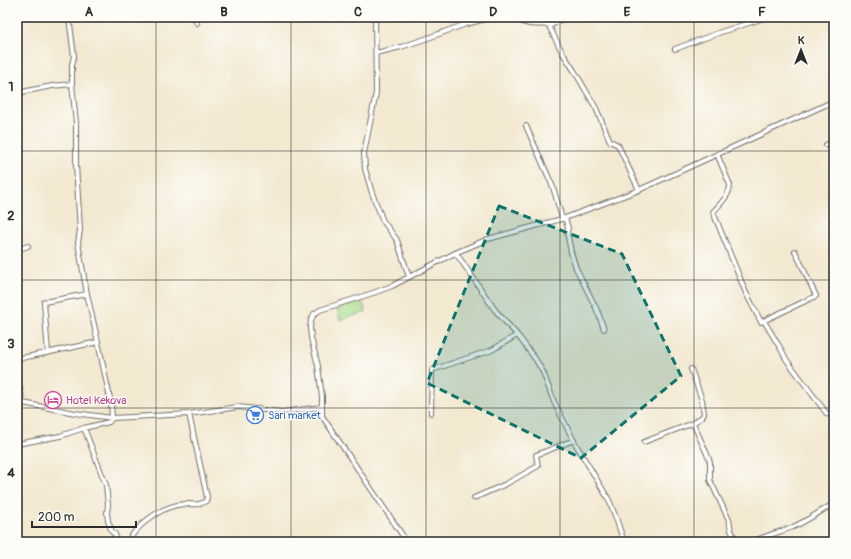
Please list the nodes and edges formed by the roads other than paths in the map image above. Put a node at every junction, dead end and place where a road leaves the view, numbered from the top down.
1 (69, 17) edge
2 (194, 17) edge
3 (375, 17) edge
4 (493, 17) edge
5 (517, 17) edge
6 (567, 17) edge
7 (775, 17) edge
8 (197, 23) dead end
9 (551, 25) junction
10 (675, 49) dead end
11 (376, 53) junction
12 (72, 84) junction
13 (17, 93) edge
14 (834, 100) edge
15 (526, 126) dead end
16 (834, 141) edge
17 (826, 145) dead end
18 (717, 154) junction
19 (639, 190) junction
20 (564, 218) junction
21 (28, 246) dead end
22 (17, 250) edge
23 (795, 251) dead end
24 (454, 253) junction
25 (409, 278) junction
26 (87, 294) junction
27 (764, 320) junction
28 (604, 329) dead end
29 (517, 335) junction
30 (98, 342) junction
31 (48, 353) junction
32 (17, 359) edge
33 (691, 369) dead end
34 (17, 375) edge
35 (18, 382) edge
36 (17, 403) edge
37 (23, 403) junction
38 (322, 407) junction
39 (431, 413) dead end
40 (189, 414) junction
41 (834, 416) edge
42 (112, 418) junction
43 (693, 423) junction
44 (84, 428) junction
45 (574, 440) junction
46 (644, 442) dead end
47 (17, 444) edge
48 (474, 498) dead end
49 (834, 504) edge
50 (108, 542) edge
51 (132, 542) edge
52 (407, 542) edge
53 (624, 542) edge
54 (736, 542) edge
55 (752, 542) edge

1 - 12 street
2 - 8 street
3 - 11 street
4 - 11 street
5 - 9 street
6 - 9 street
7 - 10 street
9 - 19 street
11 - 25 street
12 - 13 street
12 - 26 street
14 - 18 street
15 - 20 street
16 - 17 street
18 - 19 street
18 - 27 street
19 - 20 street
20 - 24 street
20 - 28 street
21 - 22 street
23 - 27 street
24 - 25 street
24 - 29 street
25 - 38 street
26 - 30 street
26 - 31 street
27 - 41 street
29 - 39 street
29 - 45 street
30 - 31 street
30 - 42 street
31 - 32 street
33 - 43 street
34 - 35 street
35 - 37 street
36 - 37 street
37 - 42 street
38 - 40 street
38 - 52 street
40 - 42 street
40 - 51 street
42 - 44 street
43 - 46 street
43 - 54 street
44 - 47 street
44 - 50 street
45 - 48 street
45 - 53 street
49 - 55 street

